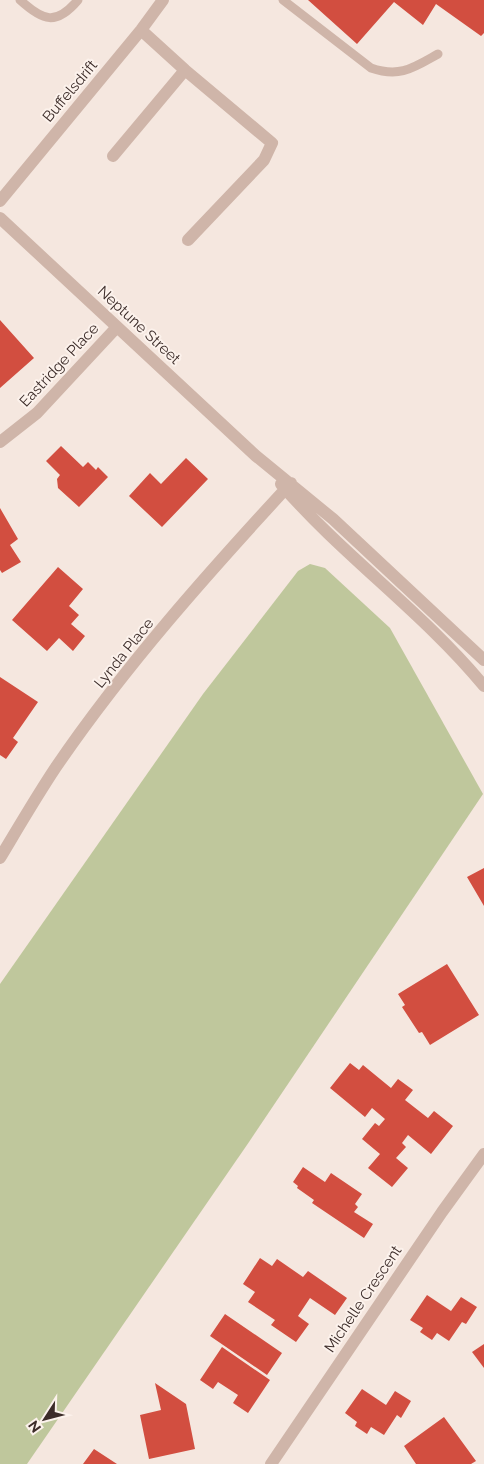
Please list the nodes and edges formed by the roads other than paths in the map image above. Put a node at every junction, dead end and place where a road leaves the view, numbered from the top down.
1 (20, 0) edge
2 (78, 0) edge
3 (163, 0) edge
4 (282, 0) edge
5 (141, 30) junction
6 (438, 54) dead end
7 (185, 70) junction
8 (113, 156) dead end
9 (0, 201) edge
10 (0, 218) edge
11 (188, 240) dead end
12 (117, 327) junction
13 (0, 442) edge
14 (288, 486) junction
15 (482, 654) edge
16 (468, 666) junction
17 (484, 686) edge
18 (0, 858) edge
19 (484, 1154) edge
20 (271, 1464) edge

1 - 2 lane
3 - 5 street, Buffelsdrift
4 - 6 lane
5 - 7 street
5 - 9 street, Buffelsdrift
7 - 8 street
7 - 11 street
10 - 12 street, Neptune Street
12 - 13 street, Eastridge Place
12 - 14 street, Neptune Street
14 - 15 street, Neptune Street
14 - 16 street, Neptune Street
14 - 18 street, Lynda Place
15 - 16 street
16 - 17 street, Neptune Street
19 - 20 street, Michelle Crescent

